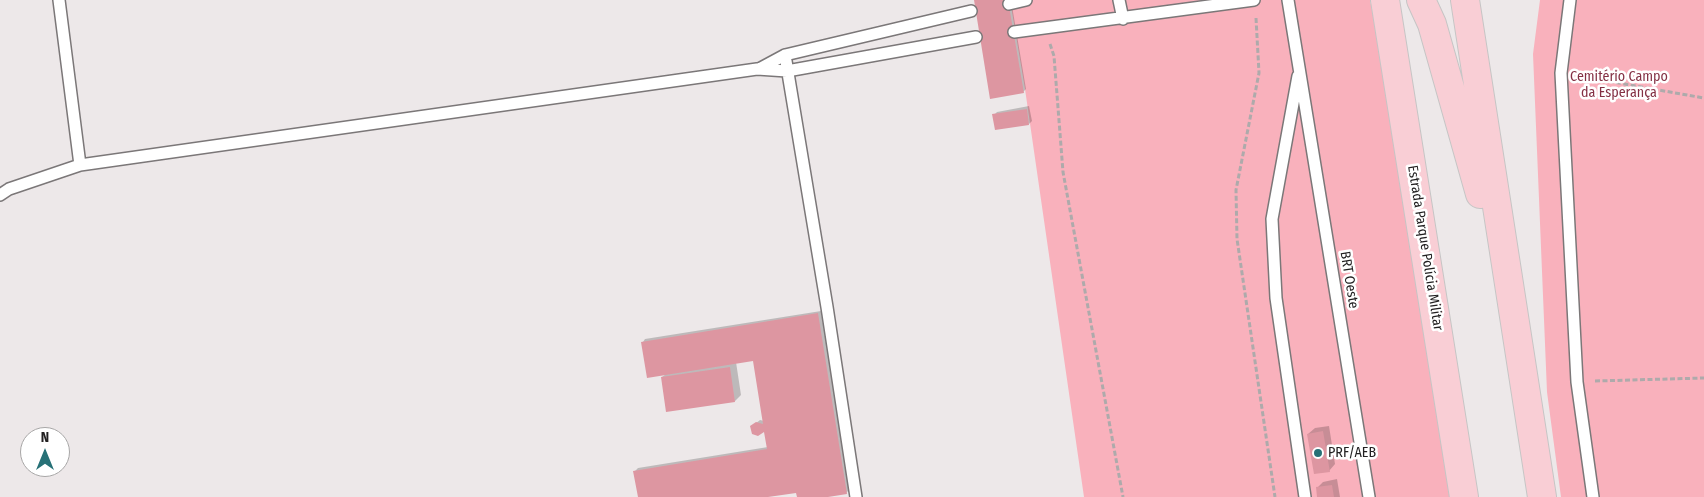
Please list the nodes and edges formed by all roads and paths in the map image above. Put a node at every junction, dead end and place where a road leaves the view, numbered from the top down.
1 (59, 0) edge
2 (1026, 0) edge
3 (1119, 0) edge
4 (1288, 0) edge
5 (1386, 0) edge
6 (1421, 0) edge
7 (1465, 0) edge
8 (1570, 0) edge
9 (1009, 4) dead end
10 (1255, 5) edge
11 (971, 11) dead end
12 (1123, 19) junction
13 (1046, 29) junction
14 (1014, 32) dead end
15 (976, 37) dead end
16 (785, 55) junction
17 (1299, 68) junction
18 (757, 69) junction
19 (788, 70) junction
20 (1561, 73) junction
21 (1704, 98) edge
22 (80, 165) junction
23 (0, 195) edge
24 (1512, 309) junction
25 (1704, 378) edge
26 (1577, 382) junction
27 (856, 497) edge
28 (1124, 497) edge
29 (1275, 497) edge
30 (1305, 497) edge
31 (1370, 497) edge
32 (1464, 497) edge
33 (1542, 497) edge
34 (1594, 497) edge

1 - 22 lane
2 - 9 lane
3 - 12 lane
4 - 17 lane, BRT Oeste
5 - 32 main road, Estrada Parque Polícia Militar
6 - 24 main road
7 - 24 main road
8 - 20 lane
10 - 12 lane
10 - 29 path
11 - 16 lane
12 - 13 lane
13 - 14 lane
13 - 28 path
15 - 19 lane
16 - 18 lane
16 - 19 lane
17 - 30 lane, BRT Oeste
17 - 31 lane, BRT Oeste
18 - 19 lane
18 - 22 lane
19 - 27 lane
20 - 21 path
20 - 26 lane
22 - 23 lane
24 - 33 main road
25 - 26 path
26 - 34 lane

